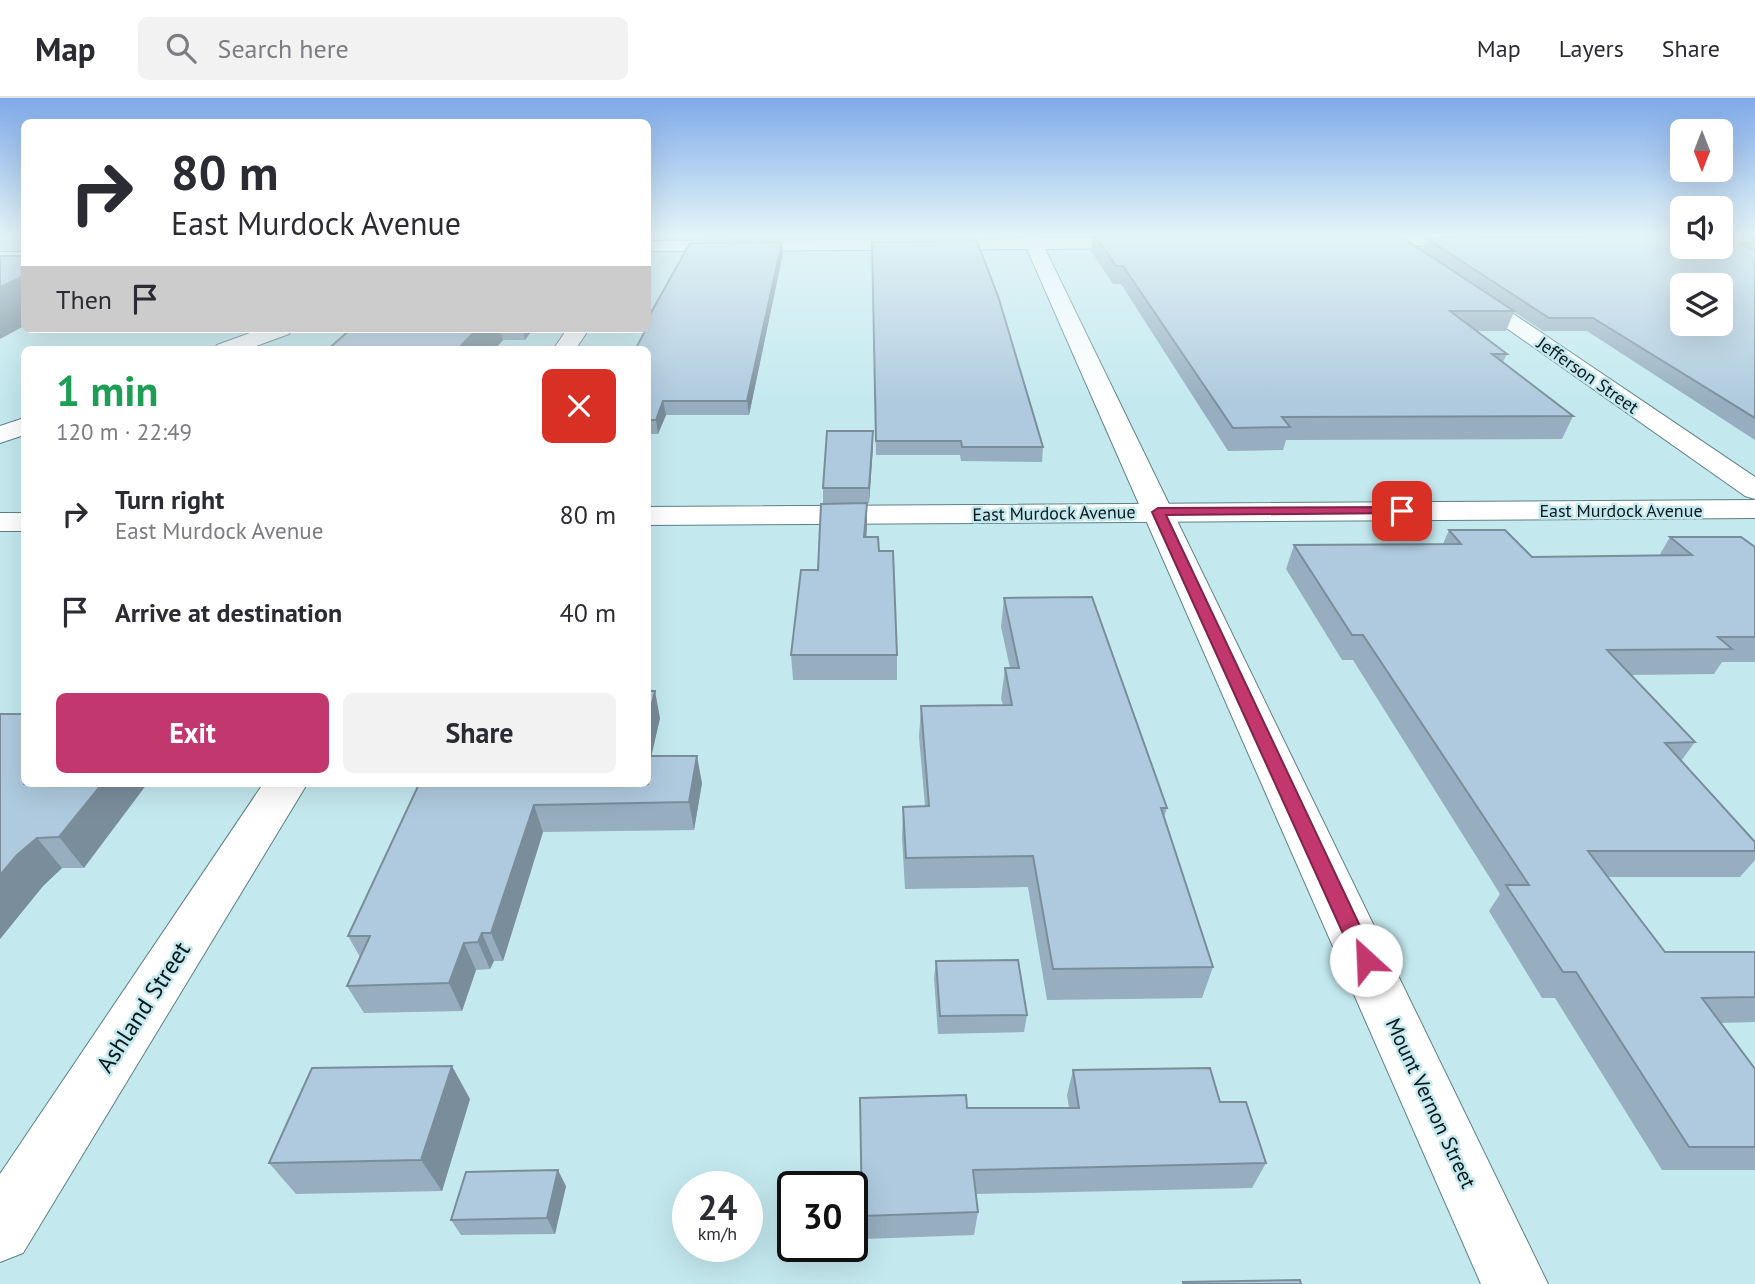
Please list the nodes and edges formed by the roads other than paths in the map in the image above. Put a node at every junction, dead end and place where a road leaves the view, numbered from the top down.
1 (1055, 291) edge
2 (1466, 291) edge
3 (270, 333) edge
4 (236, 346) edge
5 (21, 427) edge
6 (0, 435) edge
7 (1755, 491) edge
8 (1755, 509) edge
9 (1158, 512) junction
10 (651, 516) edge
11 (0, 522) edge
12 (21, 522) edge
13 (284, 787) edge
14 (0, 1230) edge
15 (1515, 1284) edge

1 - 9 street, Mount Vernon Street
2 - 7 street, Jefferson Street
3 - 4 street
5 - 6 street
8 - 9 street, East Murdock Avenue
9 - 10 street, East Murdock Avenue
9 - 15 street, Mount Vernon Street
11 - 12 street
13 - 14 street, Ashland Street

